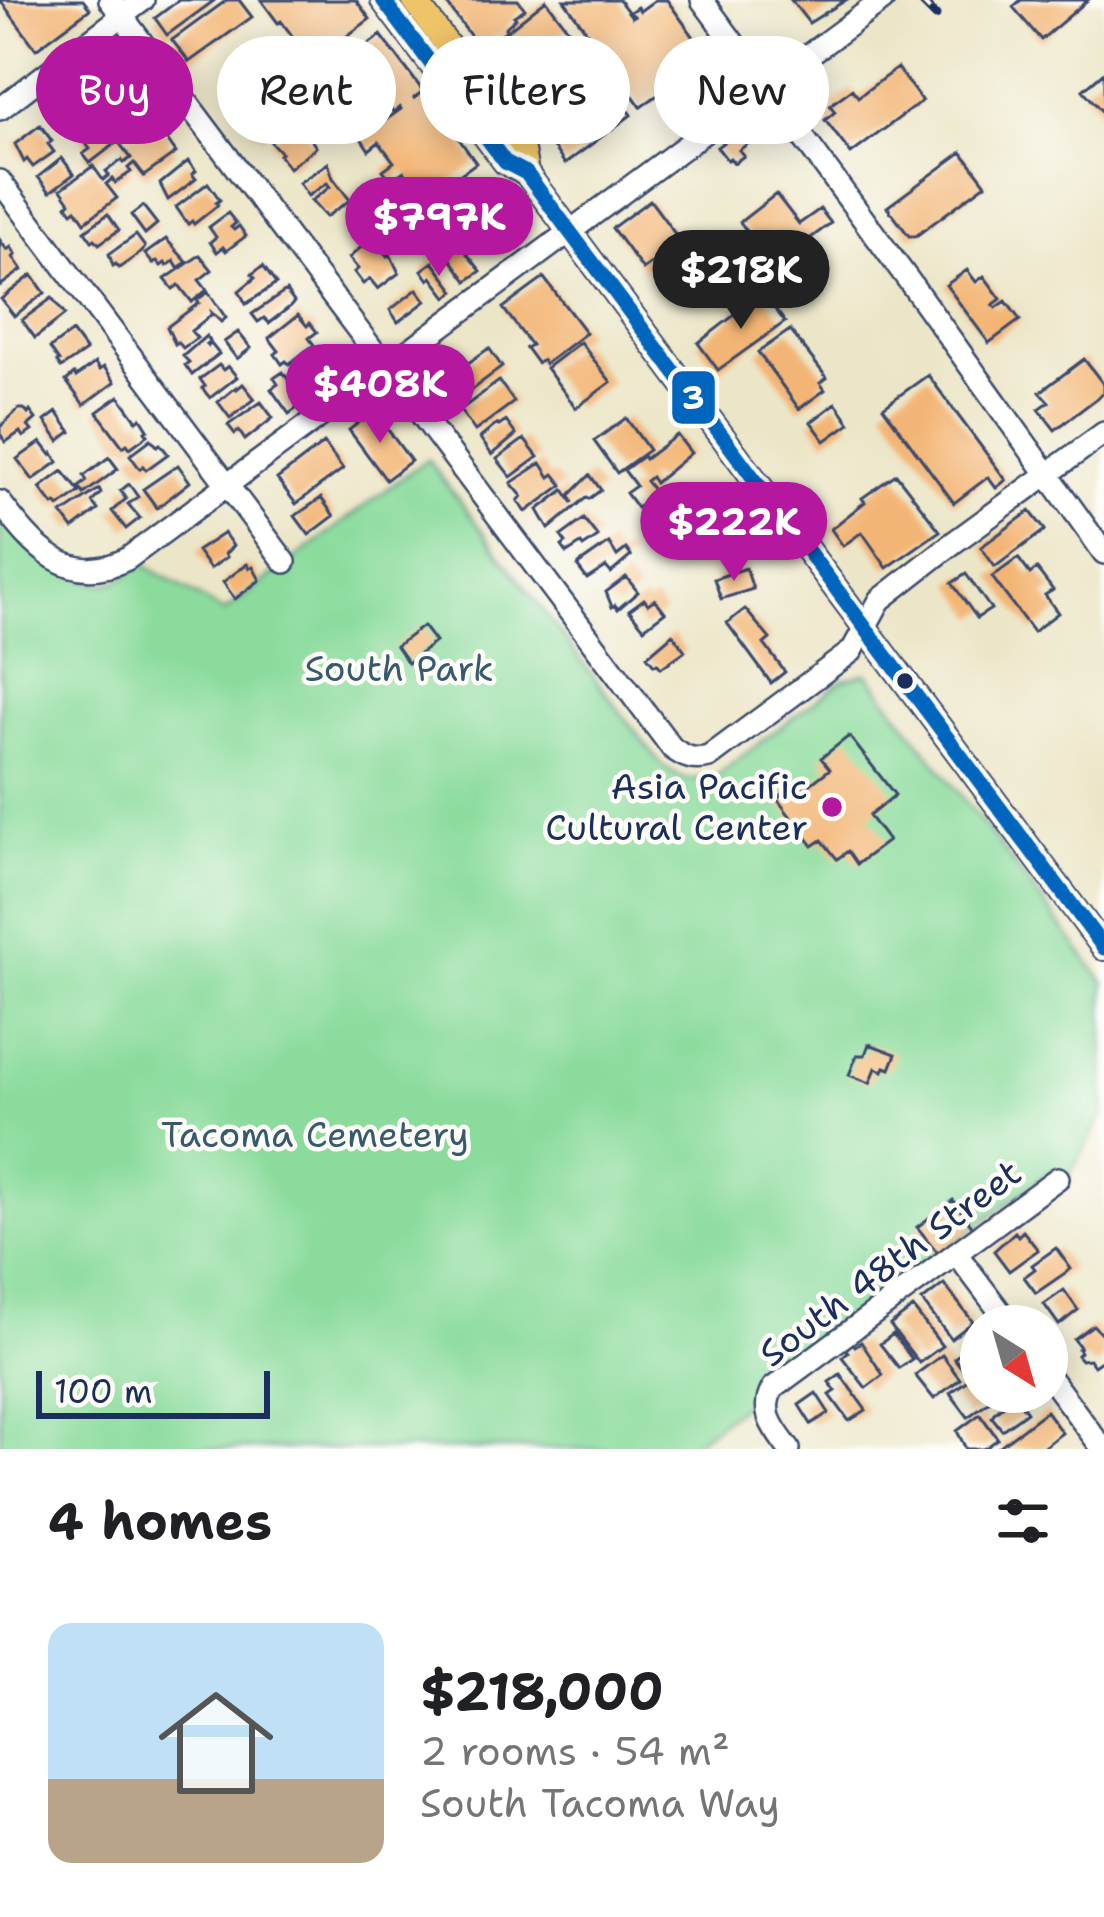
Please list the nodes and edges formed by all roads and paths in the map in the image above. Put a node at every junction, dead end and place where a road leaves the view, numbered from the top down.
1 (143, 0) edge
2 (383, 0) edge
3 (414, 0) edge
4 (702, 0) edge
5 (883, 0) edge
6 (116, 8) edge
7 (728, 36) edge
8 (829, 39) edge
9 (0, 109) edge
10 (686, 144) edge
11 (807, 144) edge
12 (526, 173) junction
13 (0, 181) edge
14 (568, 231) junction
15 (386, 368) junction
16 (1104, 433) edge
17 (1049, 475) junction
18 (228, 485) junction
19 (0, 502) edge
20 (1104, 553) edge
21 (285, 562) dead end
22 (864, 628) junction
23 (1104, 947) edge
24 (1058, 1178) dead end
25 (956, 1253) junction
26 (995, 1305) edge
27 (1068, 1402) edge
28 (789, 1449) edge
29 (1103, 1449) edge

1 - 6 street
2 - 12 main road
3 - 12 main road
4 - 7 street
5 - 8 street
6 - 9 street
6 - 15 street
10 - 14 street
11 - 17 street
12 - 14 main road
13 - 18 street
14 - 15 street
14 - 22 main road
15 - 18 street
15 - 22 street
16 - 17 street
17 - 20 street
17 - 22 street
18 - 19 street
18 - 21 street
22 - 23 main road
24 - 25 street, South 48th Street
25 - 26 street
25 - 28 street, South 48th Street
27 - 29 street

